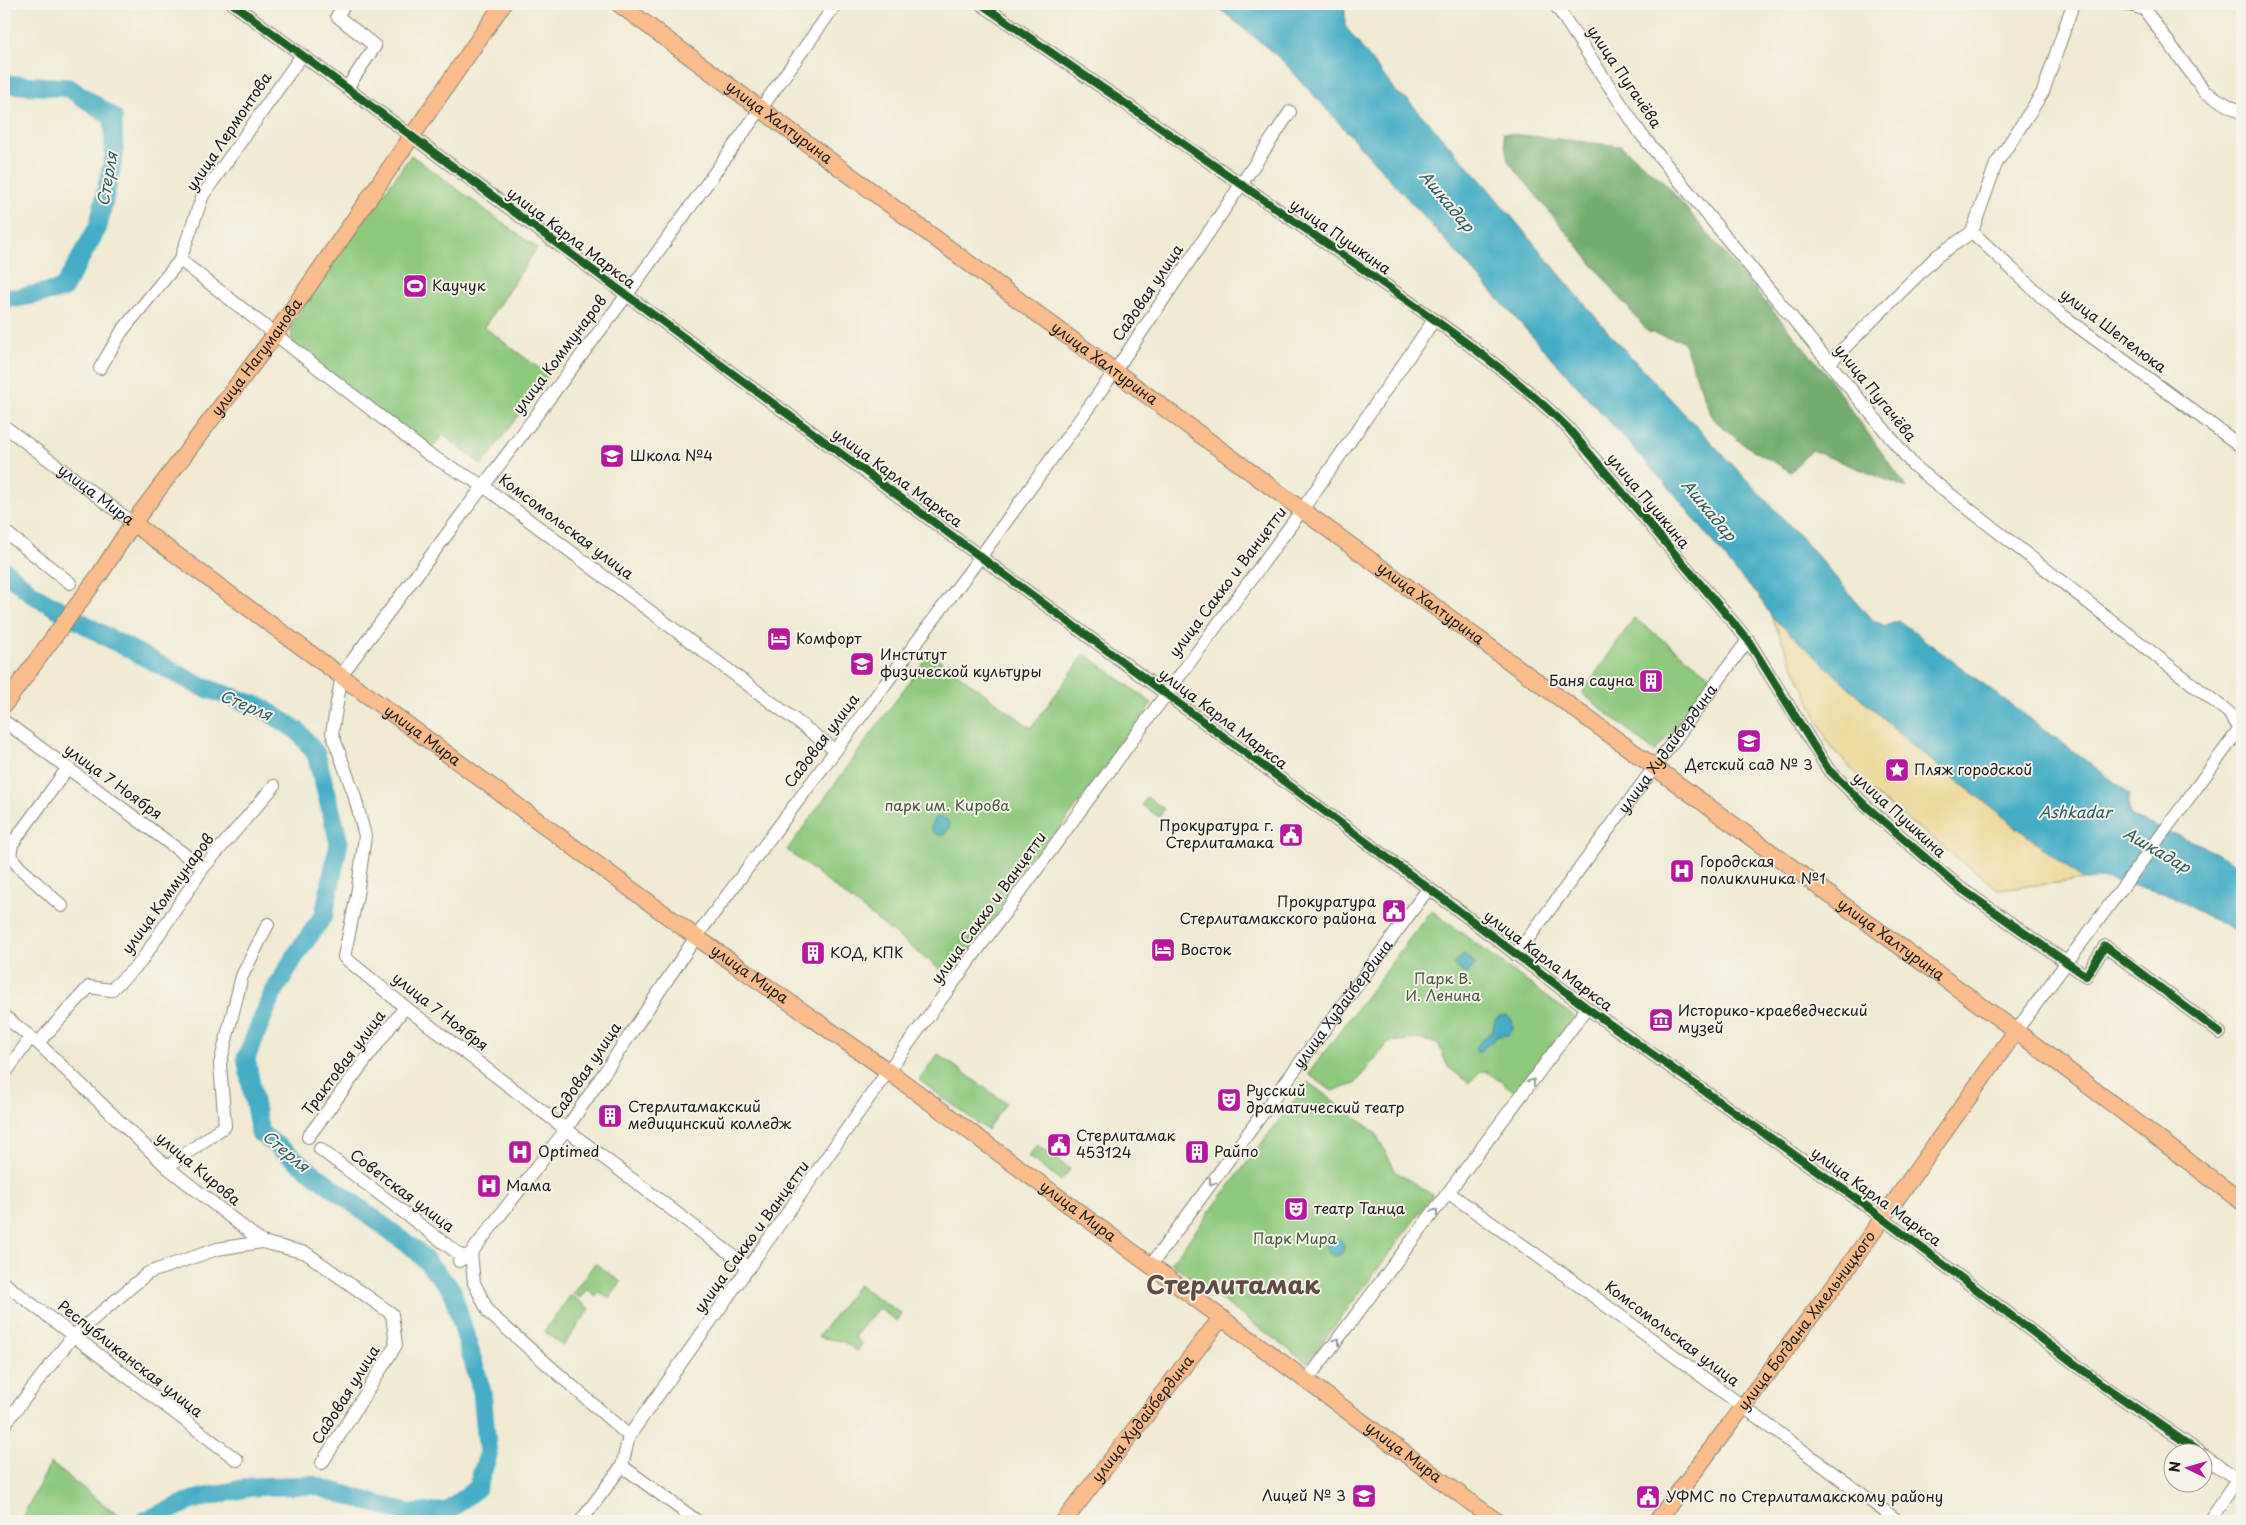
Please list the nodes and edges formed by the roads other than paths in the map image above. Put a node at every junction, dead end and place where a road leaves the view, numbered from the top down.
1 (233, 4) edge
2 (345, 4) edge
3 (503, 4) edge
4 (836, 4) edge
5 (981, 4) edge
6 (1555, 4) edge
7 (2073, 4) edge
8 (2126, 4) edge
9 (622, 5) edge
10 (302, 55) junction
11 (348, 88) junction
12 (761, 110) junction
13 (1290, 112) dead end
14 (2242, 113) edge
15 (410, 134) junction
16 (1242, 184) junction
17 (1972, 232) junction
18 (180, 260) junction
19 (626, 296) junction
20 (1434, 320) junction
21 (274, 336) junction
22 (1829, 363) junction
23 (100, 368) dead end
24 (1115, 371) junction
25 (4, 426) edge
26 (2242, 447) edge
27 (482, 485) junction
28 (1302, 510) junction
29 (133, 523) junction
30 (4, 531) edge
31 (980, 556) junction
32 (70, 583) dead end
33 (1748, 640) junction
34 (342, 674) junction
35 (1165, 694) junction
36 (4, 705) edge
37 (4, 721) edge
38 (2242, 729) edge
39 (835, 750) junction
40 (1655, 767) junction
41 (67, 769) junction
42 (274, 786) dead end
43 (203, 868) junction
44 (1428, 889) junction
45 (62, 906) dead end
46 (268, 924) dead end
47 (696, 937) junction
48 (1516, 955) junction
49 (2066, 962) junction
50 (405, 1007) junction
51 (1587, 1008) junction
52 (4, 1016) edge
53 (2016, 1031) junction
54 (2220, 1032) dead end
55 (34, 1040) junction
56 (888, 1071) junction
57 (4, 1075) edge
58 (567, 1128) junction
59 (308, 1137) dead end
60 (320, 1149) dead end
61 (167, 1167) junction
62 (1449, 1193) junction
63 (2242, 1202) edge
64 (1883, 1218) junction
65 (262, 1242) junction
66 (465, 1258) junction
67 (1151, 1265) junction
68 (749, 1268) junction
69 (4, 1283) edge
70 (392, 1314) joint
71 (1225, 1321) junction
72 (74, 1336) junction
73 (1307, 1380) junction
74 (1743, 1407) junction
75 (4, 1425) edge
76 (629, 1436) junction
77 (2185, 1442) edge
78 (237, 1460) dead end
79 (2214, 1462) edge
80 (322, 1463) dead end
81 (622, 1466) junction
82 (2240, 1478) edge
83 (581, 1521) edge
84 (697, 1521) edge
85 (1064, 1521) edge
86 (1076, 1521) edge
87 (1496, 1521) edge
88 (1657, 1521) edge
89 (1898, 1521) edge
90 (2209, 1521) edge

1 - 10 street, улица Карла Маркса
2 - 11 street
3 - 15 main road, улица Нагуманова
4 - 12 street, улица Коммунаров
5 - 16 street, улица Пушкина
6 - 22 street, улица Пугачёва
7 - 17 street
8 - 14 street
9 - 12 main road, улица Халтурина
10 - 11 street, улица Карла Маркса
10 - 18 street, улица Лермонтова
11 - 15 street, улица Карла Маркса
12 - 19 street, улица Коммунаров
12 - 24 main road, улица Халтурина
13 - 16 street, Садовая улица
15 - 19 street, улица Карла Маркса
15 - 21 main road, улица Нагуманова
16 - 20 street, улица Пушкина
16 - 24 street, Садовая улица
17 - 22 street
17 - 26 street, улица Шепелюка
18 - 21 street
18 - 23 street, улица Лермонтова
19 - 27 street, улица Коммунаров
19 - 31 street, улица Карла Маркса
20 - 28 street, улица Сакко и Ванцетти
20 - 33 street, улица Пушкина
21 - 27 street, Комсомольская улица
21 - 29 main road, улица Нагуманова
22 - 38 street, улица Пугачёва
24 - 28 main road, улица Халтурина
24 - 31 street, Садовая улица
25 - 29 street, улица Мира
27 - 34 street, улица Коммунаров
27 - 39 street, Комсомольская улица
28 - 35 street, улица Сакко и Ванцетти
28 - 40 main road, улица Халтурина
29 - 34 main road, улица Мира
29 - 36 main road, улица Нагуманова
30 - 32 street
31 - 35 street, улица Карла Маркса
31 - 39 street, Садовая улица
33 - 40 street, улица Худайбердина
33 - 49 street, улица Пушкина
34 - 47 main road, улица Мира
34 - 50 street, улица 7 Ноября
35 - 44 street, улица Карла Маркса
35 - 56 street, улица Сакко и Ванцетти
37 - 41 street, улица 7 Ноября
38 - 49 street, улица Богдана Хмельницкого
39 - 47 street, Садовая улица
40 - 48 street, улица Худайбердина
40 - 53 main road, улица Халтурина
41 - 43 street, улица 7 Ноября
41 - 45 street
42 - 43 street, улица Коммунаров
43 - 55 street, улица Коммунаров
44 - 48 street, улица Карла Маркса
44 -> 67 street, улица Худайбердина
46 - 61 street
47 - 56 main road, улица Мира
47 - 58 street, Садовая улица
48 - 51 street, улица Карла Маркса
49 - 53 street, улица Богдана Хмельницкого
49 - 54 street, улица Пушкина
50 - 58 street, улица 7 Ноября
50 - 59 street, Трактовая улица
62 -> 51 street
51 - 64 street, улица Карла Маркса
52 - 55 street, улица Кирова
53 - 63 main road, улица Халтурина
53 - 64 main road, улица Богдана Хмельницкого
55 - 57 street, улица Коммунаров
55 - 61 street, улица Кирова
56 - 67 main road, улица Мира
56 - 68 street, улица Сакко и Ванцетти
58 - 66 street, Садовая улица
58 - 68 street, улица 7 Ноября
60 - 66 street, Советская улица
61 - 65 street, улица Кирова
73 -> 62 street
62 - 74 street, Комсомольская улица
64 - 74 main road, улица Богдана Хмельницкого
64 - 77 street, улица Карла Маркса
65 - 70 street, улица Кирова
65 - 72 street
66 - 76 street
67 - 71 main road, улица Мира
68 - 76 street, улица Сакко и Ванцетти
69 - 72 street, Республиканская улица
70 - 80 street, Садовая улица
71 - 73 main road, улица Мира
71 - 85 main road, улица Худайбердина
71 - 86 main road, улица Худайбердина
72 - 75 street
72 - 78 street, Республиканская улица
73 - 87 main road, улица Мира
74 - 88 main road, улица Богдана Хмельницкого
74 - 89 street, Комсомольская улица
76 - 81 street, улица Сакко и Ванцетти
79 - 82 street
81 - 83 street, улица Сакко и Ванцетти
81 - 84 street
82 - 90 street

